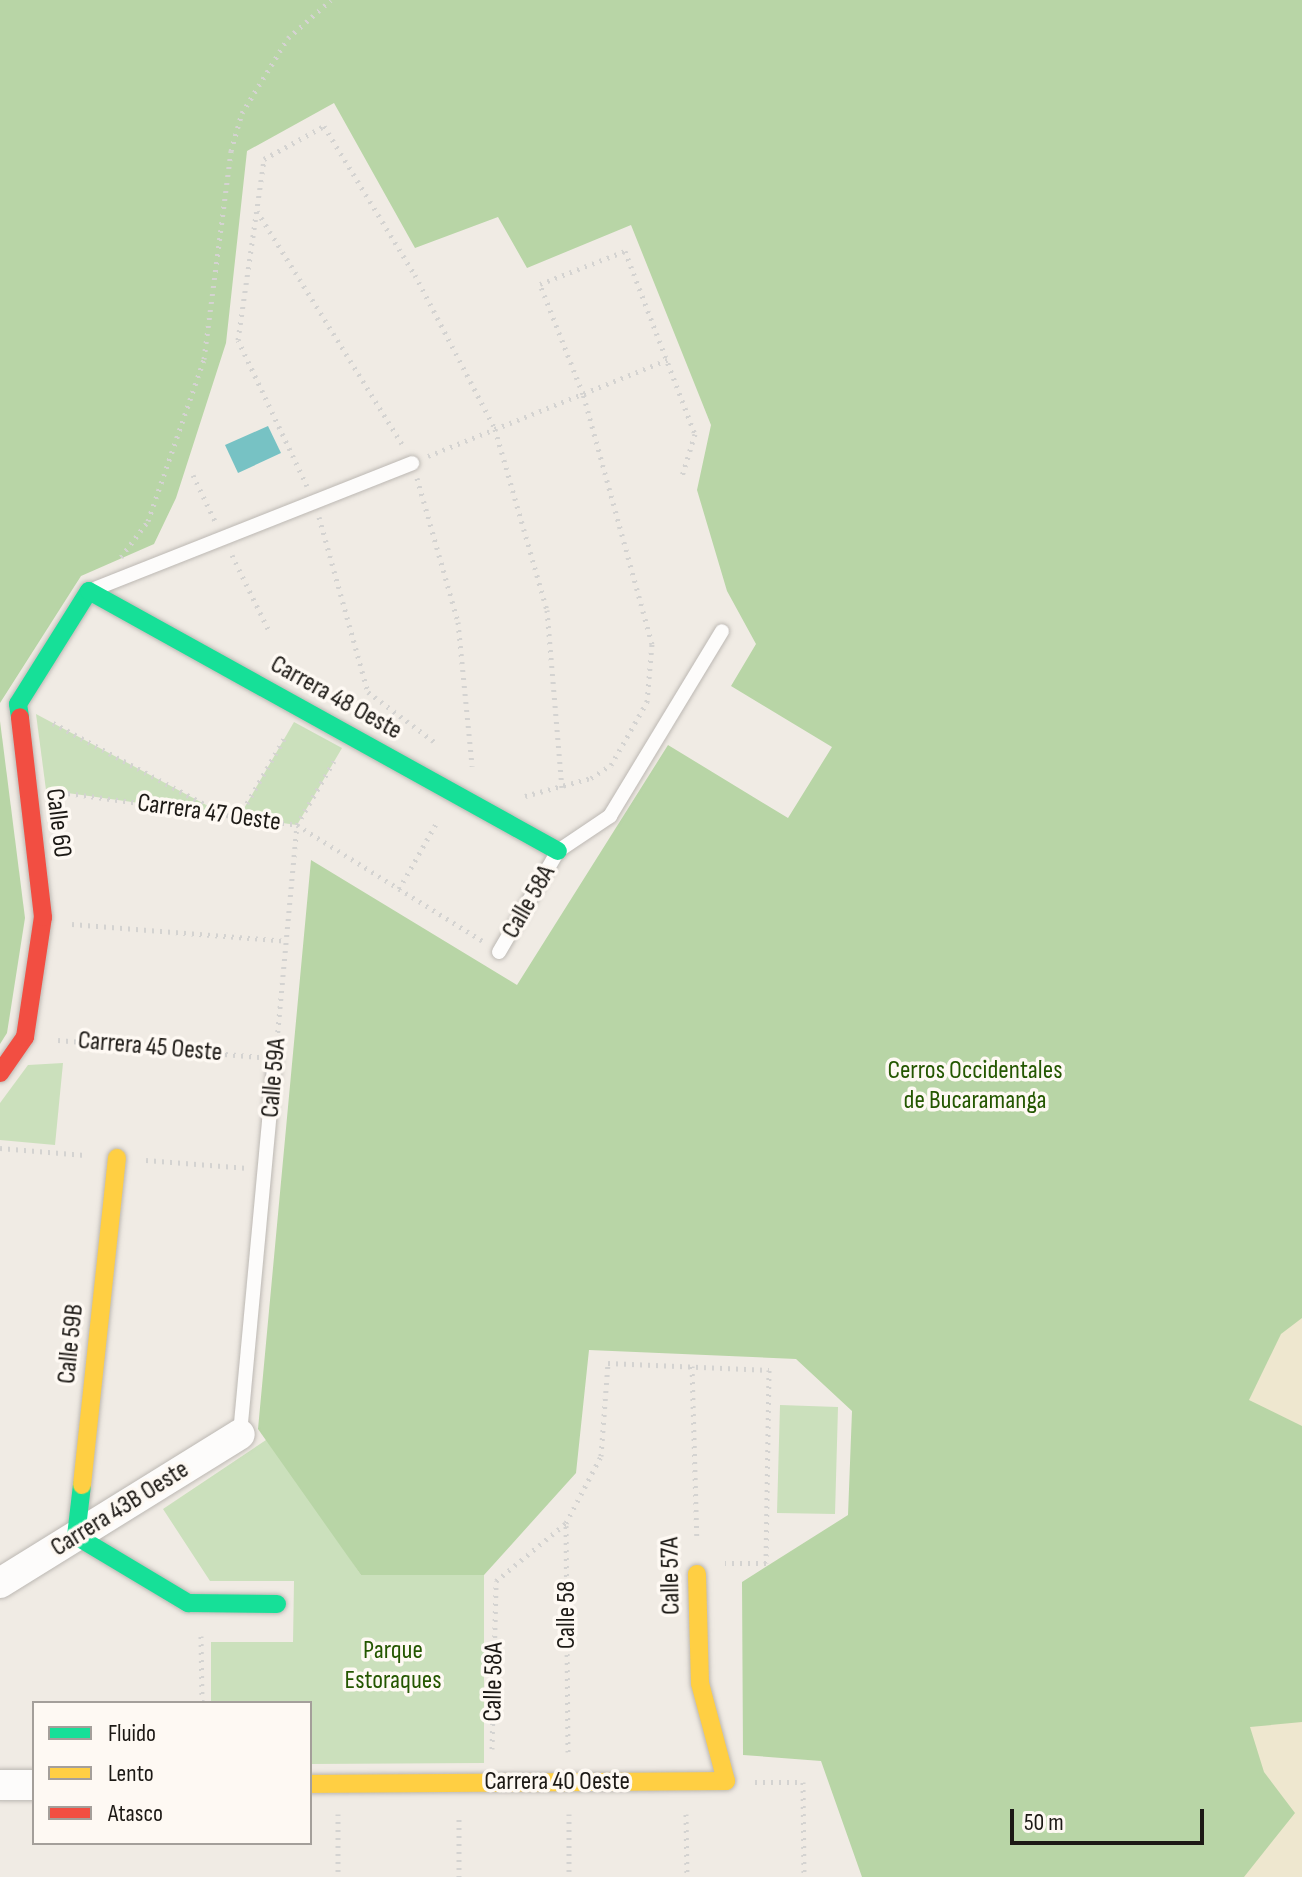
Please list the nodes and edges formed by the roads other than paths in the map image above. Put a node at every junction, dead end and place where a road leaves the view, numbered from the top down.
1 (412, 463) road end
2 (89, 591) junction
3 (722, 631) dead end
4 (558, 851) junction
5 (499, 952) road end
6 (275, 1058) road end
7 (0, 1073) edge
8 (117, 1158) dead end
9 (240, 1434) joint
10 (76, 1536) junction
11 (697, 1569) road end
12 (0, 1583) edge
13 (277, 1604) dead end
14 (726, 1781) joint
15 (312, 1784) edge
16 (0, 1785) edge
17 (32, 1785) edge

1 - 2 lane
2 - 4 street, Carrera 48 Oeste
2 - 7 street, Calle 60
3 - 4 lane
4 - 5 lane, Calle 58A
6 - 9 lane, Calle 59A
8 - 10 street, Calle 59B
9 - 10 street, Carrera 43B Oeste
10 - 12 street, Carrera 43B Oeste
10 - 13 street
11 - 14 street, Calle 57A
14 - 15 street, Carrera 40 Oeste
16 - 17 street

